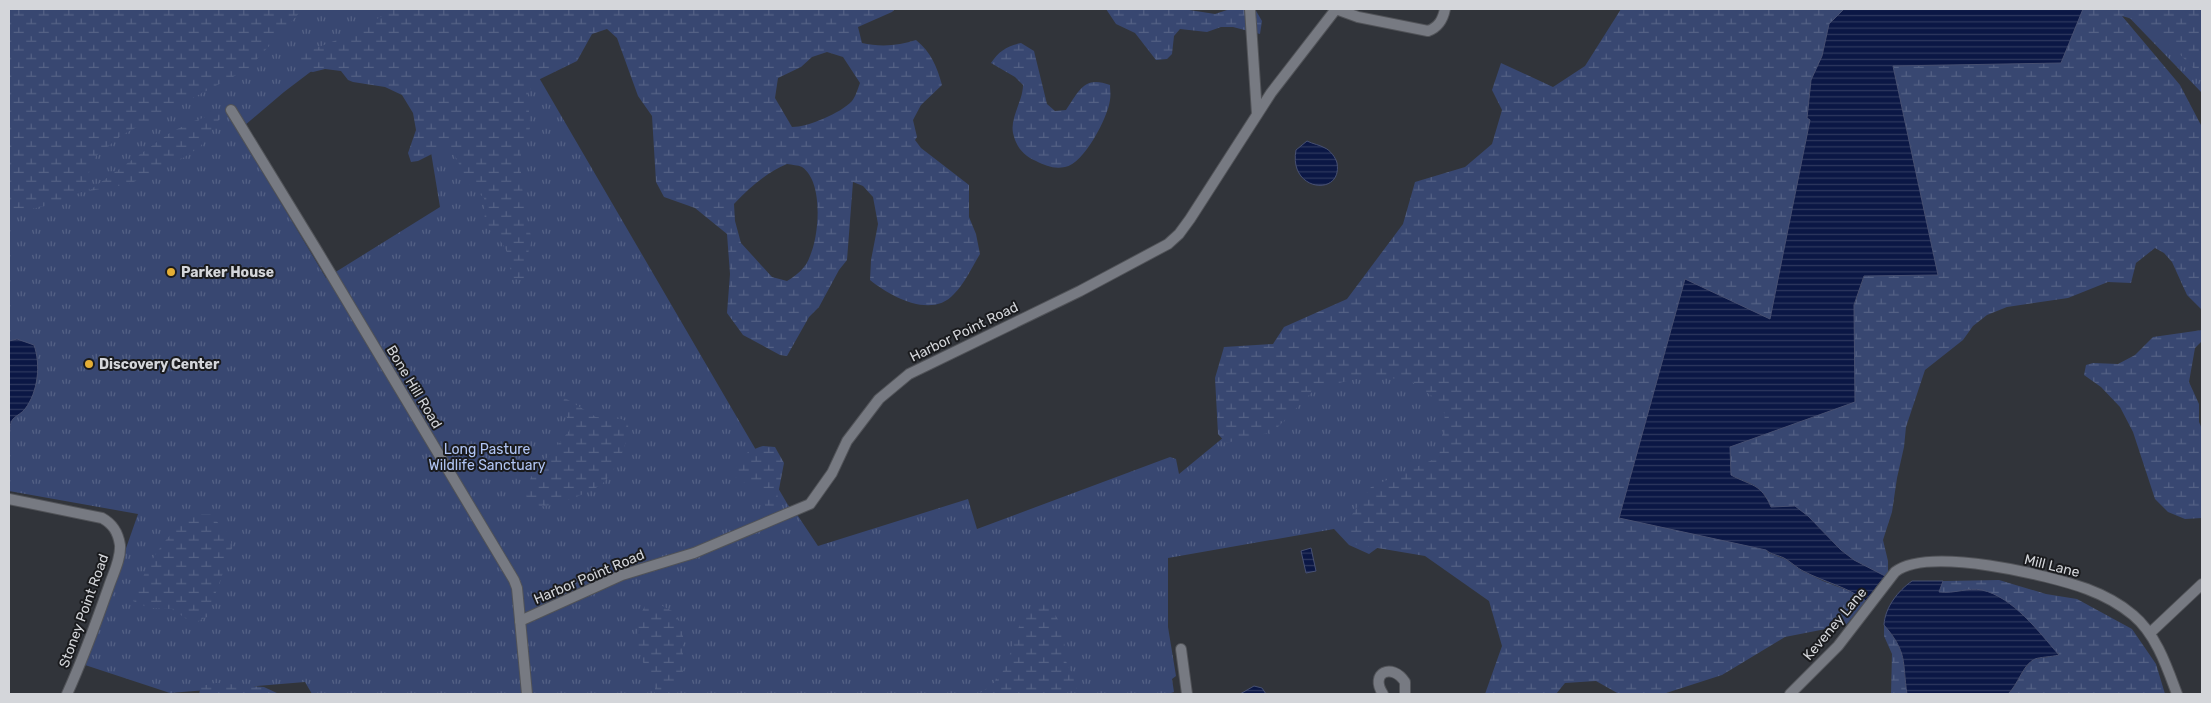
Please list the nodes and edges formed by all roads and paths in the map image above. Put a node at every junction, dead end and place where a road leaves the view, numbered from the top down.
1 (1250, 9) edge
2 (1336, 9) edge
3 (1445, 9) edge
4 (231, 110) dead end
5 (1257, 114) junction
6 (9, 499) edge
7 (2202, 584) edge
8 (1879, 593) joint
9 (520, 621) junction
10 (2150, 633) junction
11 (1180, 649) dead end
12 (67, 694) edge
13 (527, 694) edge
14 (1186, 694) edge
15 (1383, 694) edge
16 (1405, 694) edge
17 (1790, 694) edge
18 (2177, 694) edge

1 - 5 street
2 - 3 street
2 - 5 street, Harbor Point Road
4 - 9 street, Bone Hill Road
5 - 9 street, Harbor Point Road
6 - 12 street, Stoney Point Road
7 - 10 street
8 - 10 street, Mill Lane
8 - 17 street, Keveney Lane
9 - 13 street, Bone Hill Road
10 - 18 street, Mill Lane
11 - 14 street
15 - 16 street

